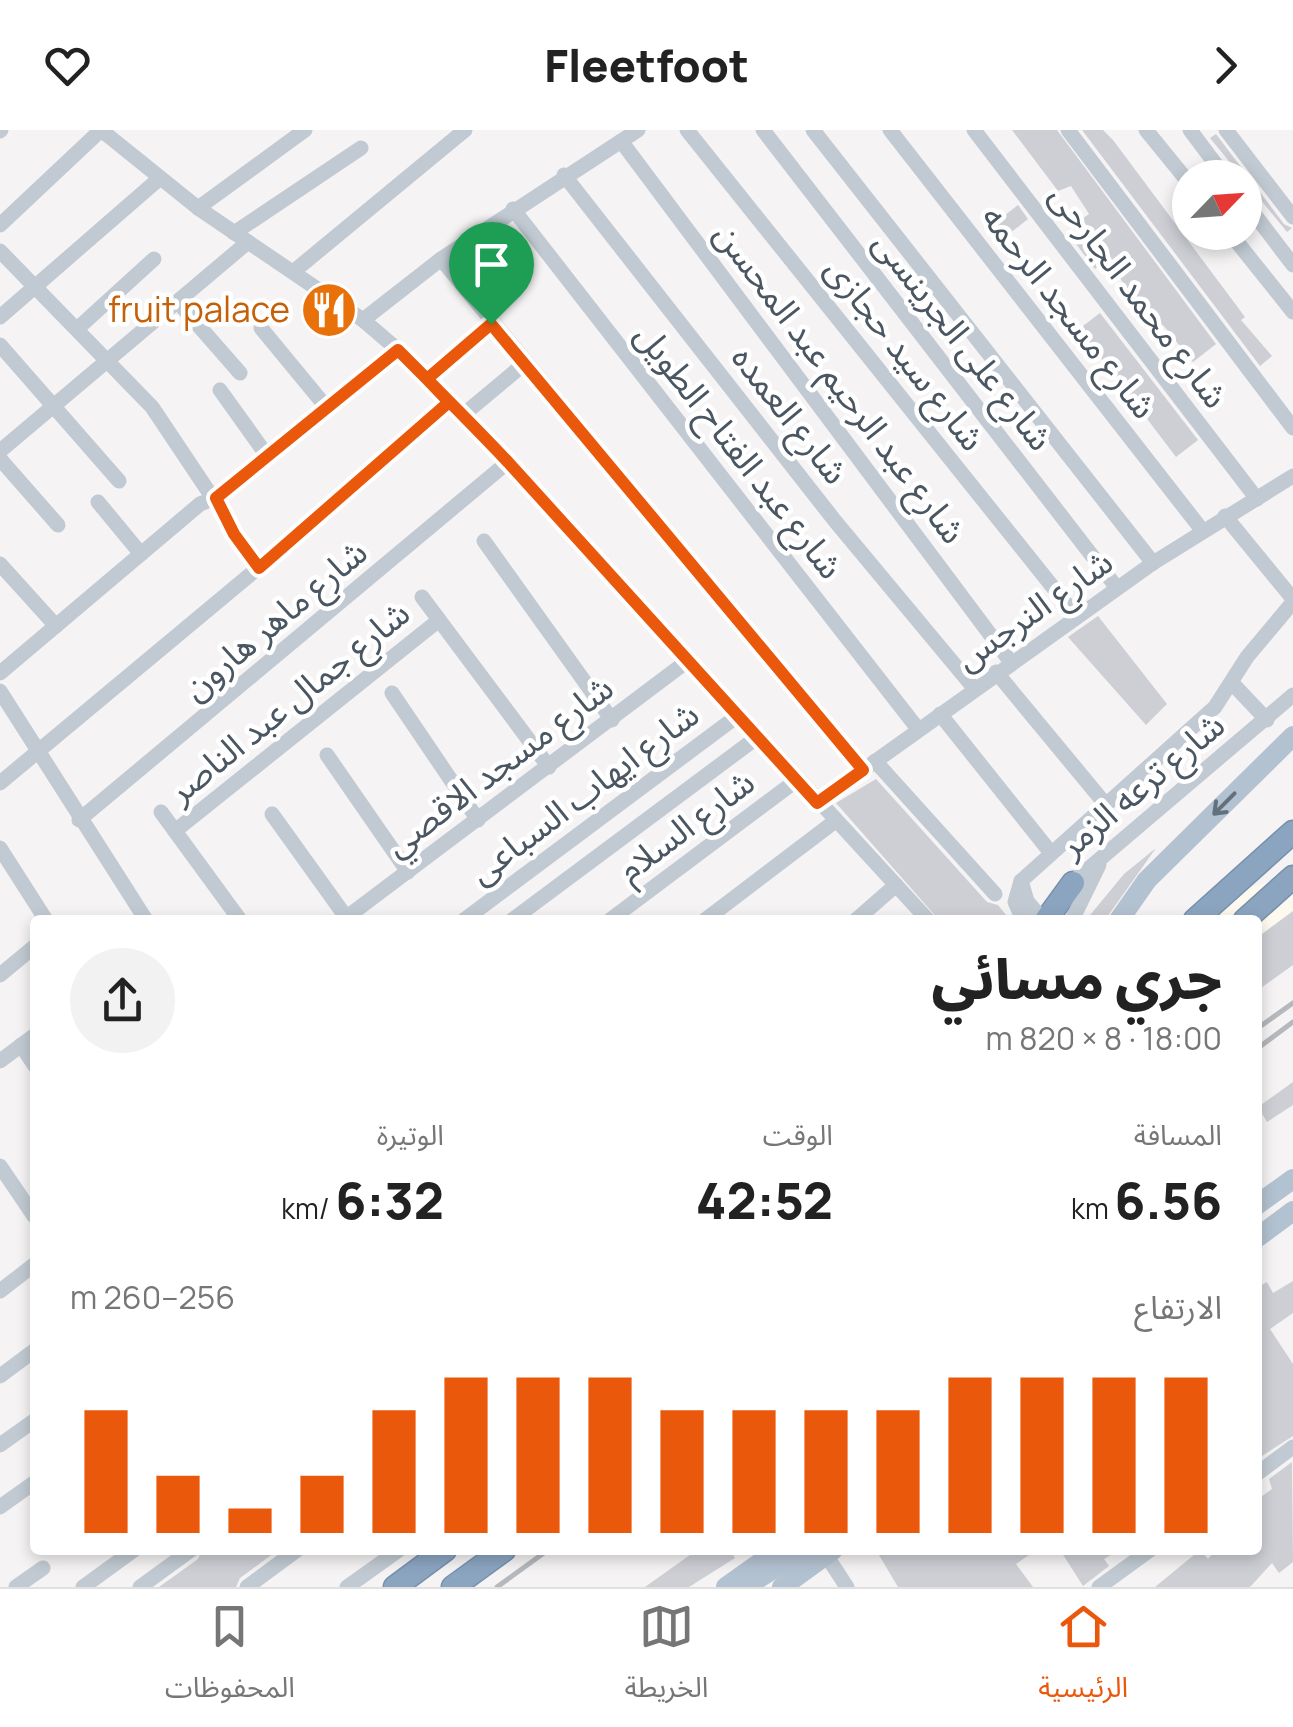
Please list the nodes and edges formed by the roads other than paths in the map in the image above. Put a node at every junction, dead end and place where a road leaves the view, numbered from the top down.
1 (101, 130) edge
2 (306, 130) edge
3 (464, 130) edge
4 (603, 130) edge
5 (638, 130) edge
6 (687, 130) edge
7 (763, 130) edge
8 (813, 130) edge
9 (890, 130) edge
10 (974, 130) edge
11 (1068, 130) edge
12 (1146, 130) edge
13 (1190, 130) edge
14 (1226, 130) edge
15 (617, 143) junction
16 (361, 148) dead end
17 (1212, 160) edge
18 (1172, 162) edge
19 (564, 175) junction
20 (160, 178) junction
21 (198, 208) junction
22 (513, 209) junction
23 (1293, 217) edge
24 (1262, 225) edge
25 (0, 226) edge
26 (241, 238) junction
27 (1243, 250) edge
28 (0, 251) edge
29 (154, 259) dead end
30 (441, 259) junction
31 (1293, 266) edge
32 (292, 272) junction
33 (35, 286) junction
34 (178, 302) junction
35 (1293, 312) edge
36 (0, 317) edge
37 (363, 320) junction
38 (491, 324) junction
39 (76, 328) junction
40 (262, 328) dead end
41 (0, 345) edge
42 (398, 350) junction
43 (107, 361) junction
44 (524, 364) junction
45 (240, 373) dead end
46 (427, 379) junction
47 (220, 390) dead end
48 (449, 402) junction
49 (54, 406) junction
50 (327, 408) junction
51 (463, 415) junction
52 (1293, 428) edge
53 (0, 451) edge
54 (268, 457) junction
55 (0, 459) edge
56 (508, 462) junction
57 (1293, 476) edge
58 (118, 481) dead end
59 (216, 498) junction
60 (1257, 499) junction
61 (98, 502) dead end
62 (1224, 516) junction
63 (58, 525) dead end
64 (1202, 530) junction
65 (484, 542) dead end
66 (141, 554) junction
67 (1152, 563) junction
68 (0, 564) edge
69 (259, 568) junction
70 (1116, 588) junction
71 (422, 596) dead end
72 (1293, 600) edge
73 (1076, 616) junction
74 (440, 620) junction
75 (56, 626) junction
76 (690, 659) junction
77 (1010, 662) junction
78 (996, 672) junction
79 (0, 673) edge
80 (974, 688) junction
81 (1228, 688) junction
82 (0, 691) edge
83 (392, 693) dead end
84 (1293, 696) edge
85 (740, 714) junction
86 (940, 714) junction
87 (612, 720) junction
88 (1267, 720) junction
89 (918, 729) junction
90 (758, 736) junction
91 (1293, 736) edge
92 (40, 749) junction
93 (326, 755) dead end
94 (869, 765) junction
95 (549, 767) junction
96 (798, 780) junction
97 (0, 783) edge
98 (817, 803) junction
99 (1106, 804) junction
100 (161, 812) dead end
101 (272, 814) dead end
102 (79, 820) junction
103 (478, 820) junction
104 (834, 822) junction
105 (175, 831) junction
106 (1293, 832) edge
107 (0, 848) edge
108 (1051, 853) junction
109 (1101, 861) junction
110 (15, 872) junction
111 (408, 872) junction
112 (1293, 877) edge
113 (1072, 882) joint
114 (0, 885) edge
115 (896, 885) junction
116 (995, 894) dead end
117 (43, 915) edge
118 (143, 915) edge
119 (236, 915) edge
120 (341, 915) edge
121 (349, 915) edge
122 (471, 915) edge
123 (519, 915) edge
124 (617, 915) edge
125 (712, 915) edge
126 (862, 915) edge
127 (923, 915) edge
128 (1033, 915) edge
129 (1037, 915) edge
130 (1074, 915) edge
131 (1122, 915) edge
132 (1201, 915) edge
133 (1251, 915) edge
134 (30, 950) edge
135 (0, 975) edge
136 (30, 1039) edge
137 (21, 1045) junction
138 (30, 1058) edge
139 (0, 1062) edge
140 (0, 1166) edge
141 (1293, 1178) edge
142 (1262, 1201) edge
143 (30, 1210) edge
144 (1293, 1211) edge
145 (1262, 1234) edge
146 (30, 1268) edge
147 (0, 1291) edge
148 (30, 1354) edge
149 (0, 1376) edge
150 (30, 1424) edge
151 (0, 1446) edge
152 (1293, 1447) edge
153 (1262, 1469) edge
154 (30, 1486) edge
155 (0, 1507) edge
156 (127, 1555) edge
157 (185, 1555) edge
158 (290, 1555) edge
159 (392, 1555) edge
160 (439, 1555) edge
161 (497, 1555) edge
162 (771, 1555) edge
163 (798, 1555) edge
164 (824, 1555) edge
165 (831, 1555) edge
166 (1143, 1555) edge
167 (43, 1568) dead end
168 (775, 1581) edge
169 (16, 1587) edge
170 (83, 1587) edge
171 (140, 1587) edge
172 (247, 1587) edge
173 (347, 1587) edge
174 (395, 1587) edge
175 (453, 1587) edge
176 (726, 1587) edge
177 (746, 1587) edge
178 (847, 1587) edge
179 (1099, 1587) edge

1 - 20 street
1 - 25 street
2 - 21 street
3 - 32 street
4 - 15 street, شارع عبد الرحيم عبد المحسن
5 - 15 street
6 - 73 street, شارع سيد حجازى
7 - 70 street, شارع على الجرينسى
8 - 67 street
9 - 64 street, شارع مسجد الرحمه
10 - 60 street, شارع محمد الجارحى
11 - 52 street
12 - 18 street
13 - 17 street
14 - 23 street
15 - 19 street
15 - 77 street, شارع عبد الرحيم عبد المحسن
16 - 26 street
19 - 22 street
19 - 80 street, شارع العمده
20 - 21 street
20 - 33 street
21 - 26 street
22 - 30 street
22 - 89 street, شارع عبد الفتاح الطويل
24 - 31 street
26 - 32 street
26 - 34 street
27 - 35 street
28 - 33 street
29 - 39 street
30 - 37 street
30 - 38 street
32 - 37 street
33 - 36 street
33 - 39 street
34 - 43 street
34 - 45 street
37 - 42 street
38 - 44 street
38 - 46 street
39 - 43 street
40 - 50 street
41 - 49 street
42 - 46 street
42 - 50 street
43 - 49 street
43 - 59 street
44 - 51 street
44 - 94 street
46 - 48 street
47 - 54 street
48 - 51 street
48 - 69 street
49 - 53 street
49 - 58 street
50 - 54 street
51 - 56 street
54 - 59 street
55 - 63 street
56 - 76 street
56 - 102 street, شارع ماهر هارون
57 - 60 street, شارع النرجس
59 - 66 street
59 - 69 street
60 - 62 street, شارع النرجس
61 - 66 street
62 - 64 street, شارع النرجس
62 - 72 street
64 - 67 street, شارع النرجس
65 - 87 street
66 - 75 street
67 - 70 street, شارع النرجس
68 - 75 street
69 - 92 street
70 - 73 street, شارع النرجس
71 - 74 street
72 - 81 street
73 - 77 street, شارع النرجس
74 - 95 street
74 - 105 street, شارع جمال عبد الناصر
75 - 79 street
76 - 85 street
76 - 87 street, شارع مسجد الاقصي
77 - 78 street, شارع النرجس
78 - 80 street, شارع النرجس
78 - 99 street
80 - 86 street, شارع النرجس
81 - 88 street
81 - 99 street
82 - 92 street
83 - 103 street
84 - 88 street, شارع ترعه الزمر
85 - 90 street
85 - 122 street, شارع ايهاب السباعى
86 - 89 street, شارع النرجس
86 - 108 street
87 - 95 street, شارع مسجد الاقصي
88 - 109 street, شارع ترعه الزمر
89 - 94 street, شارع النرجس
90 - 96 street
90 - 123 street
91 -> 131 main road
92 - 97 street
92 - 102 street
93 - 111 street
94 - 98 street, شارع النرجس
94 - 116 street
95 - 103 street, شارع مسجد الاقصي
96 - 98 street
96 - 124 street, شارع السلام
98 - 104 street
99 - 108 street
100 - 105 street
101 - 120 street
102 - 118 street
103 - 111 street, شارع مسجد الاقصي
104 - 115 street
104 - 125 street
105 - 119 street
106 - 132 highway
107 - 110 street
108 - 128 street
109 - 113 street, شارع ترعه الزمر
109 - 130 street
110 - 114 street
110 - 117 street
111 - 121 street, شارع مسجد الاقصي
112 - 133 highway
113 - 129 highway
115 - 126 street
115 - 127 street
134 - 135 street
136 - 137 street
137 - 138 street
137 - 139 street
140 - 143 street
141 - 142 main road
144 - 145 main road
146 - 147 street
148 - 149 street
150 - 151 street
152 - 153 street
154 - 155 street
156 - 170 street
157 - 171 street
158 - 172 street
159 - 173 street
160 - 174 highway
161 - 175 highway
162 - 176 main road
163 - 168 main road
164 - 168 main road
165 - 178 street
166 - 179 street
167 - 169 street
168 - 177 main road

